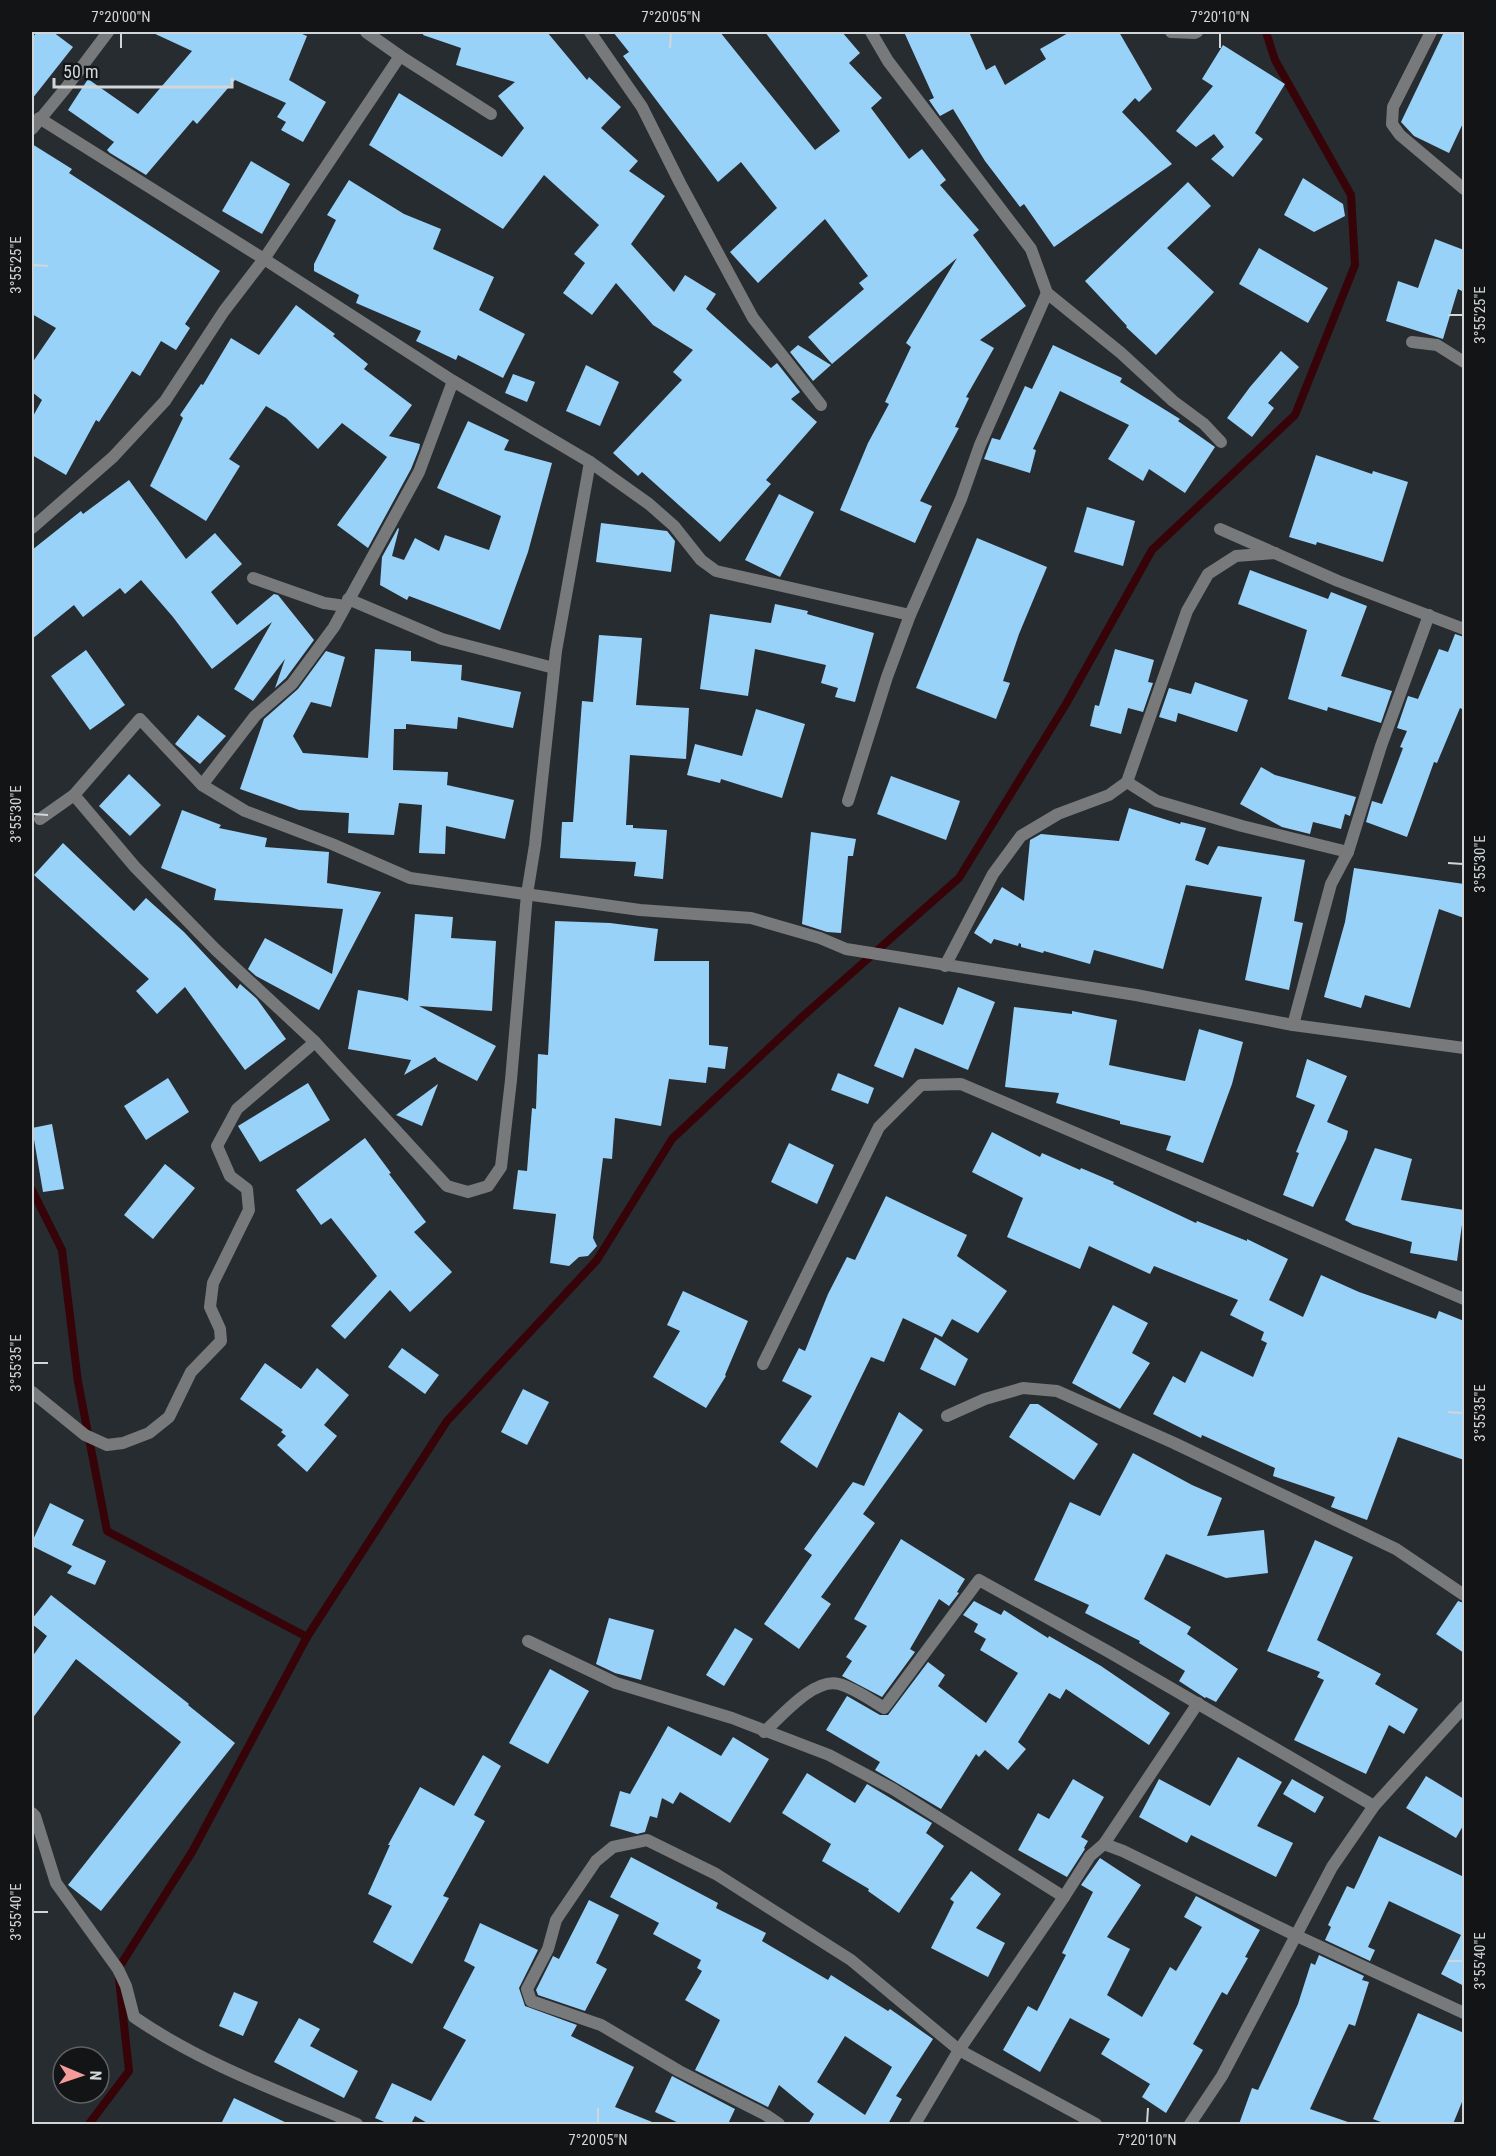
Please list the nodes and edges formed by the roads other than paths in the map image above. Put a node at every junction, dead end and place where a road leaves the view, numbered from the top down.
1 (108, 32) edge
2 (366, 32) edge
3 (590, 32) edge
4 (871, 32) edge
5 (1172, 32) edge
6 (1197, 32) edge
7 (1431, 32) edge
8 (400, 56) junction
9 (491, 114) dead end
10 (35, 124) edge
11 (1464, 189) edge
12 (264, 259) junction
13 (1047, 294) junction
14 (1412, 342) dead end
15 (1464, 362) edge
16 (453, 381) junction
17 (821, 405) dead end
18 (1221, 442) dead end
19 (590, 462) junction
20 (32, 528) edge
21 (1220, 529) dead end
22 (1275, 553) junction
23 (254, 578) dead end
24 (346, 602) junction
25 (910, 615) junction
26 (1429, 615) junction
27 (1464, 629) edge
28 (554, 668) junction
29 (1127, 782) junction
30 (202, 785) junction
31 (74, 795) junction
32 (848, 801) dead end
33 (40, 819) dead end
34 (1348, 852) junction
35 (527, 894) junction
36 (945, 966) junction
37 (1293, 1025) junction
38 (315, 1042) junction
39 (1464, 1048) edge
40 (1464, 1299) edge
41 (763, 1364) dead end
42 (32, 1392) edge
43 (947, 1416) dead end
44 (1464, 1595) edge
45 (528, 1641) dead end
46 (1198, 1703) junction
47 (1464, 1707) edge
48 (764, 1732) junction
49 (1374, 1806) junction
50 (32, 1813) edge
51 (1104, 1844) junction
52 (1064, 1897) junction
53 (1297, 1936) junction
54 (1464, 2013) edge
55 (959, 2050) junction
56 (357, 2124) edge
57 (779, 2124) edge
58 (915, 2124) edge
59 (1096, 2124) edge
60 (1190, 2124) edge

1 - 10 street
2 - 8 street
3 - 17 street
4 - 13 street
5 - 6 street
7 - 11 street
8 - 9 street
8 - 12 street
10 - 12 street
12 - 16 street
12 - 20 street
13 - 18 street
13 - 25 street
14 - 15 street
16 - 19 street
16 - 24 street
19 - 25 street
19 - 28 street
21 - 22 street
22 - 26 street
22 - 29 street
23 - 24 street
24 - 28 street
24 - 30 street
25 - 32 street
26 - 27 street
26 - 34 street
28 - 35 street
29 - 34 street
29 - 36 street
30 - 31 street
30 - 35 street
31 - 33 street
31 - 38 street
34 - 37 street
35 - 36 street
35 - 38 street
36 - 37 street
37 - 39 street
38 - 42 street
40 - 41 street
43 - 44 street
45 - 48 street
46 - 48 street
46 - 49 street
46 - 51 street
47 - 49 street
48 - 52 street
49 - 53 street
50 - 56 street
51 - 52 street
51 - 53 street
52 - 55 street
53 - 54 street
53 - 60 street
55 - 57 street
55 - 58 street
55 - 59 street

